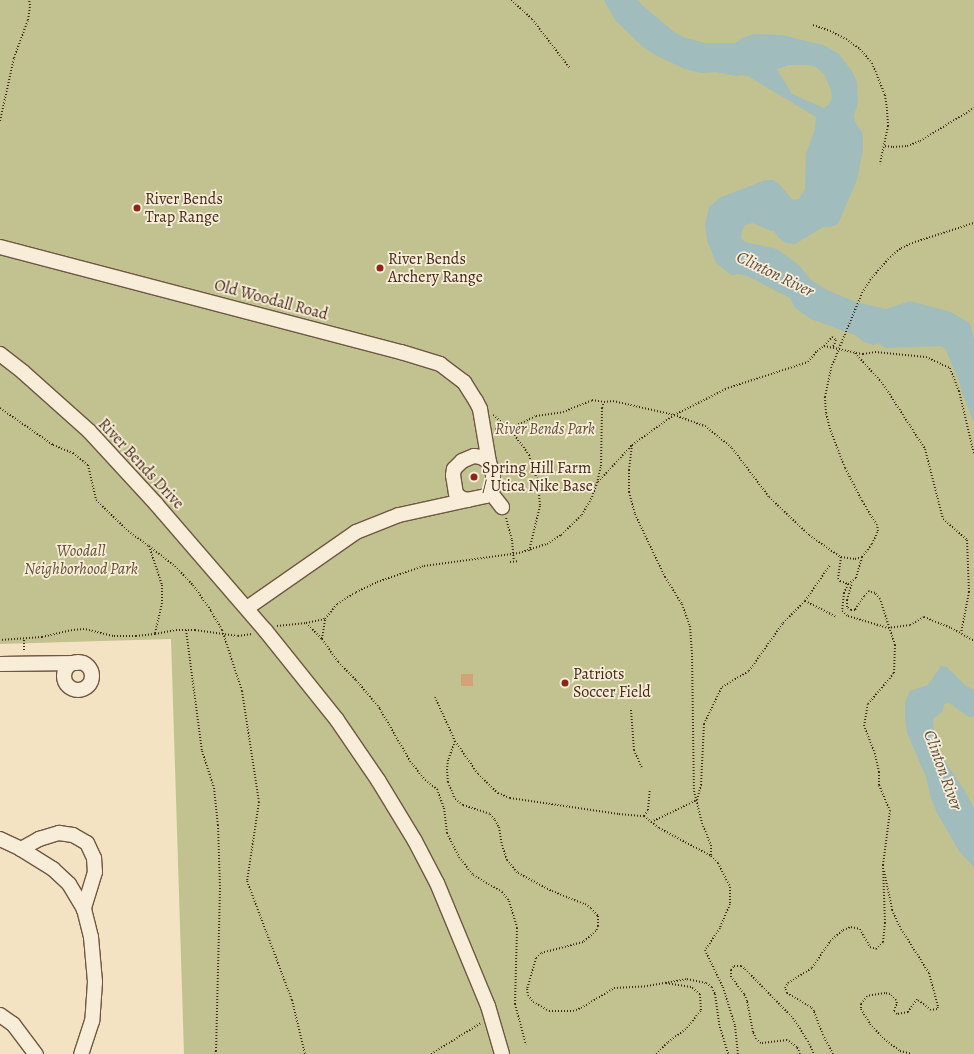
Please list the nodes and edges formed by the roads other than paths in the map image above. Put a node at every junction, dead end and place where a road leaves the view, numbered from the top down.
1 (0, 246) edge
2 (0, 354) edge
3 (485, 437) junction
4 (474, 456) junction
5 (490, 462) junction
6 (455, 490) junction
7 (491, 493) junction
8 (467, 500) junction
9 (451, 504) junction
10 (502, 507) road end
11 (247, 608) junction
12 (77, 663) junction
13 (0, 664) edge
14 (54, 664) junction
15 (66, 682) junction
16 (0, 839) edge
17 (21, 849) junction
18 (84, 909) junction
19 (0, 1014) edge
20 (36, 1054) edge
21 (81, 1054) edge
22 (502, 1054) edge

1 - 3 street, Old Woodall Road
2 - 11 street, River Bends Drive
3 - 4 street
3 - 5 street, Old Woodall Road
4 - 5 street
4 - 6 street
5 - 7 street, Old Woodall Road
6 - 8 street
6 - 9 street
7 - 8 street
7 - 10 street
8 - 9 street
9 - 11 street
11 - 22 street, River Bends Drive
12 - 14 street
12 - 15 street
12 - 15 street
13 - 14 street
14 - 15 street
16 - 17 street
17 - 18 street
17 - 18 street
18 - 21 street
19 - 20 street

